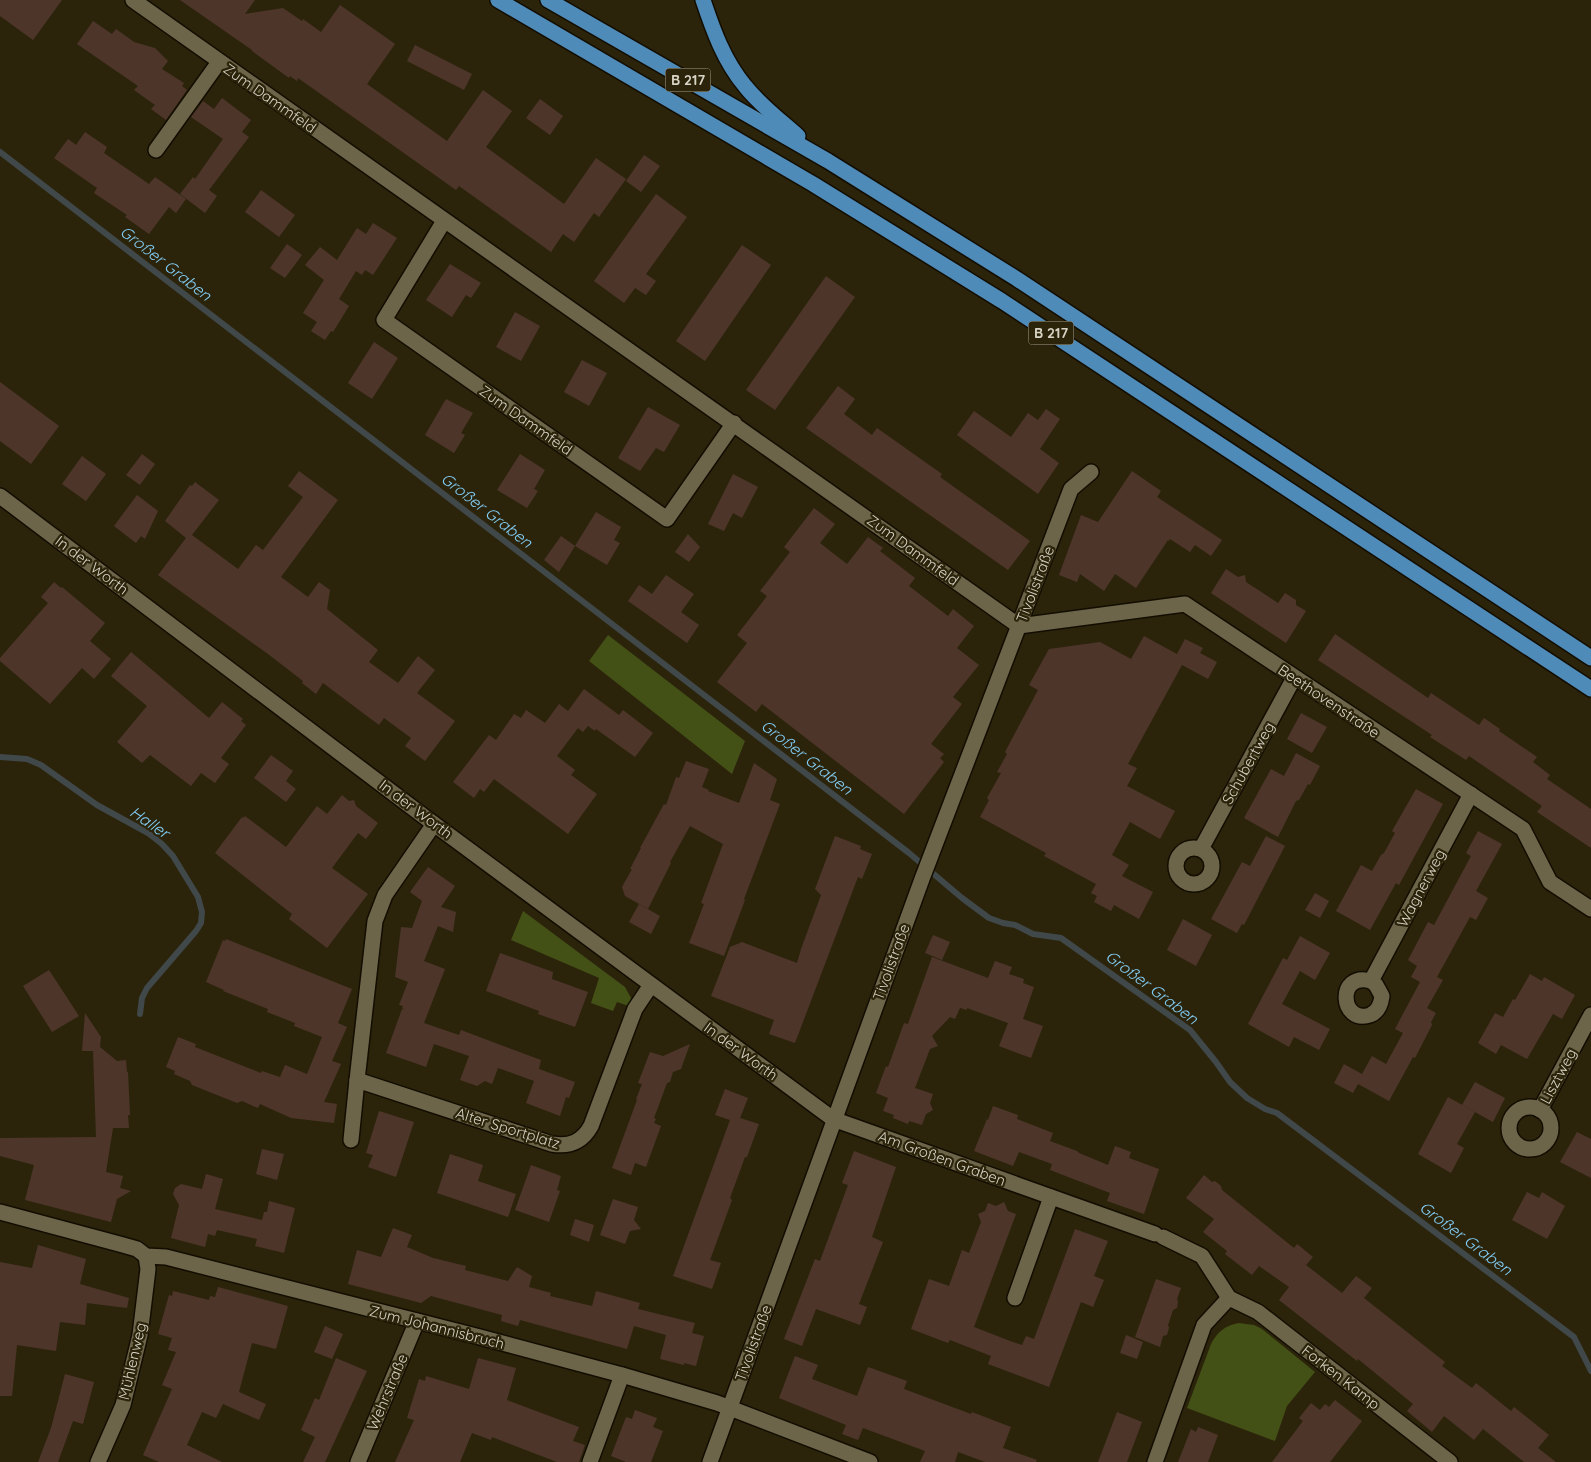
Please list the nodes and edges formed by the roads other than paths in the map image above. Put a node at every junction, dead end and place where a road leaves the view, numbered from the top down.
1 (133, 0) edge
2 (498, 0) edge
3 (548, 0) edge
4 (704, 0) edge
5 (219, 62) junction
6 (156, 150) dead end
7 (828, 161) junction
8 (444, 221) junction
9 (734, 423) junction
10 (1090, 472) dead end
11 (0, 496) edge
12 (1019, 626) junction
13 (1591, 658) edge
14 (1294, 678) junction
15 (1591, 689) edge
16 (1471, 794) junction
17 (434, 824) junction
18 (1201, 849) dead end
19 (1591, 909) edge
20 (1371, 982) dead end
21 (652, 985) junction
22 (1591, 1015) edge
23 (357, 1080) junction
24 (1540, 1110) dead end
25 (834, 1119) junction
26 (351, 1140) dead end
27 (1051, 1197) junction
28 (0, 1212) edge
29 (146, 1256) junction
30 (1015, 1298) dead end
31 (1229, 1298) junction
32 (417, 1322) junction
33 (622, 1375) junction
34 (730, 1408) junction
35 (98, 1462) edge
36 (358, 1462) edge
37 (590, 1462) edge
38 (710, 1462) edge
39 (870, 1462) edge
40 (1154, 1462) edge
41 (1450, 1462) edge

1 - 5 street, Zum Dammfeld
2 - 15 highway, B 217
3 - 7 highway, B 217
4 - 7 highway
5 - 6 street, Zum Dammfeld
5 - 8 street, Zum Dammfeld
7 - 13 highway, B 217
8 - 9 street, Zum Dammfeld
8 - 9 street, Zum Dammfeld
9 - 12 street, Zum Dammfeld
10 - 12 street, Tivolistraße
11 - 17 street, In der Worth
12 - 14 street, Beethovenstraße
12 - 25 street, Tivolistraße
14 - 16 street, Beethovenstraße
14 - 18 street, Schubertweg
16 - 19 street, Beethovenstraße
16 - 20 street, Wagnerweg
17 - 21 street, In der Worth
17 - 23 street
21 - 23 street, Alter Sportplatz
21 - 25 street, In der Worth
22 - 24 street, Lisztweg
23 - 26 street
25 - 27 street, Am Großen Graben
25 - 34 street, Tivolistraße
27 - 30 street
27 - 31 street, Am Großen Graben
28 - 29 street, Zum Johannisbruch
29 - 32 street, Zum Johannisbruch
29 - 35 street, Mühlenweg
31 - 40 street
31 - 41 street, Forken Kamp
32 - 33 street, Zum Johannisbruch
32 - 36 street, Wehrstraße
33 - 34 street, Zum Johannisbruch
33 - 37 street
34 - 38 street, Tivolistraße
34 - 39 street, Zum Johannisbruch

